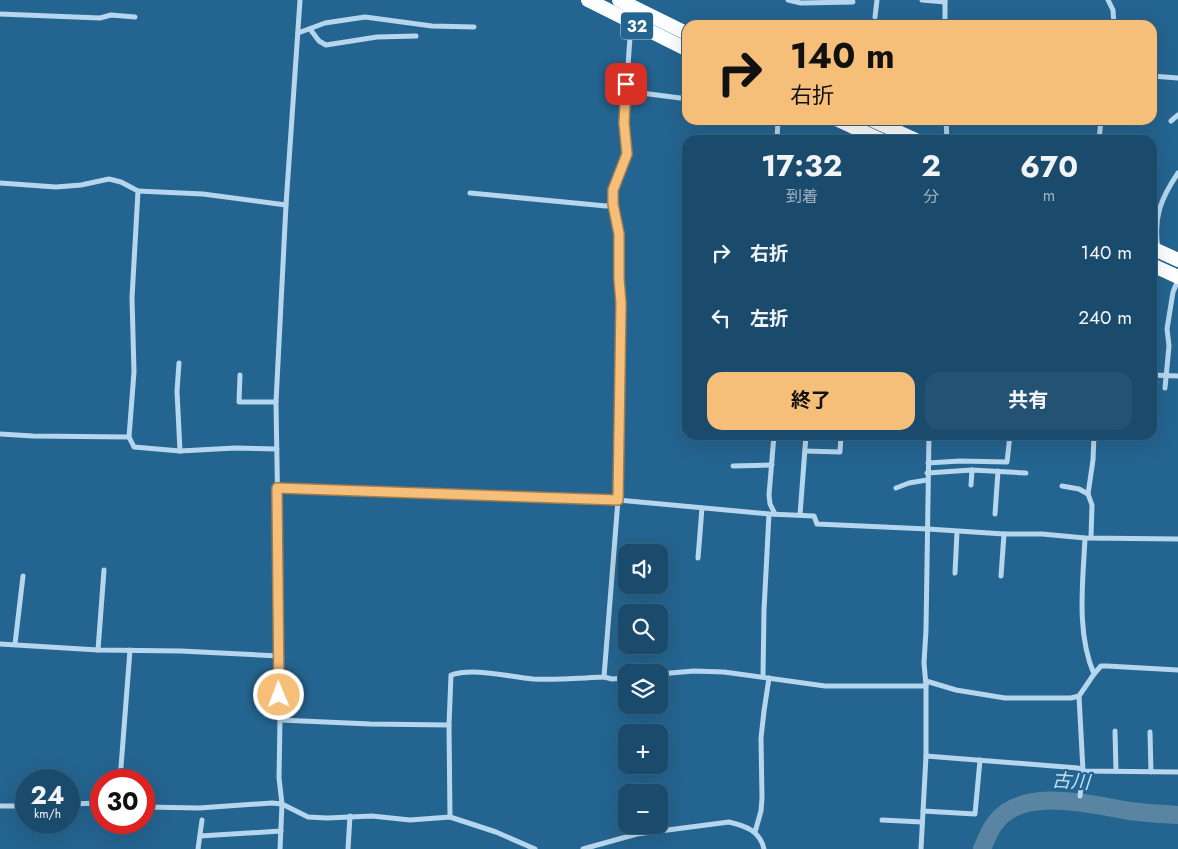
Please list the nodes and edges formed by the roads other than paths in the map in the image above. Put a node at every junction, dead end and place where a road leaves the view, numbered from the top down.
1 (300, 0) edge
2 (588, 0) edge
3 (788, 0) edge
4 (877, 0) edge
5 (922, 0) edge
6 (1108, 0) edge
7 (623, 1) edge
8 (801, 1) edge
9 (945, 1) edge
10 (853, 2) dead end
11 (0, 14) edge
12 (135, 17) dead end
13 (876, 17) dead end
14 (945, 20) edge
15 (1114, 20) edge
16 (630, 22) junction
17 (474, 27) dead end
18 (310, 29) junction
19 (682, 31) edge
20 (298, 33) junction
21 (416, 36) dead end
22 (682, 47) edge
23 (1157, 76) edge
24 (1178, 78) edge
25 (626, 91) junction
26 (682, 98) edge
27 (1178, 116) edge
28 (1172, 121) dead end
29 (849, 125) edge
30 (883, 125) edge
31 (870, 135) edge
32 (905, 135) edge
33 (1178, 173) edge
34 (0, 183) edge
35 (138, 191) junction
36 (470, 193) dead end
37 (613, 204) junction
38 (286, 205) junction
39 (1157, 222) edge
40 (1157, 251) edge
41 (1178, 260) edge
42 (1157, 268) edge
43 (1178, 278) edge
44 (179, 363) dead end
45 (240, 375) dead end
46 (1157, 375) edge
47 (1166, 376) junction
48 (1178, 376) edge
49 (1165, 388) dead end
50 (276, 402) junction
51 (0, 434) edge
52 (129, 437) junction
53 (774, 440) edge
54 (806, 440) edge
55 (841, 440) edge
56 (929, 440) edge
57 (1009, 440) edge
58 (1094, 440) edge
59 (277, 449) junction
60 (180, 451) junction
61 (805, 451) junction
62 (928, 462) junction
63 (772, 465) junction
64 (733, 466) dead end
65 (972, 470) junction
66 (998, 471) junction
67 (927, 473) junction
68 (1026, 473) dead end
69 (927, 480) junction
70 (971, 485) dead end
71 (1062, 486) dead end
72 (277, 488) junction
73 (896, 488) dead end
74 (1088, 494) junction
75 (618, 500) junction
76 (702, 508) junction
77 (772, 514) junction
78 (995, 514) dead end
79 (800, 515) junction
80 (928, 529) junction
81 (957, 532) junction
82 (1004, 534) junction
83 (1088, 537) junction
84 (1178, 540) edge
85 (698, 558) dead end
86 (104, 570) dead end
87 (955, 573) dead end
88 (23, 576) dead end
89 (1001, 576) dead end
90 (0, 644) edge
91 (15, 644) junction
92 (98, 650) junction
93 (130, 650) junction
94 (279, 656) junction
95 (1178, 670) edge
96 (668, 673) edge
97 (1094, 674) junction
98 (763, 676) junction
99 (604, 677) junction
100 (769, 678) junction
101 (618, 679) edge
102 (926, 684) junction
103 (1079, 696) junction
104 (280, 720) junction
105 (449, 725) junction
106 (1115, 731) dead end
107 (1150, 732) dead end
108 (926, 756) junction
109 (980, 760) junction
110 (121, 769) edge
111 (1116, 771) junction
112 (1083, 772) junction
113 (1151, 772) junction
114 (1178, 772) edge
115 (1080, 796) dead end
116 (282, 804) junction
117 (0, 806) edge
118 (15, 806) edge
119 (155, 807) edge
120 (923, 812) junction
121 (350, 816) junction
122 (450, 818) junction
123 (202, 820) dead end
124 (882, 820) dead end
125 (922, 822) junction
126 (281, 831) junction
127 (756, 832) junction
128 (200, 836) junction
129 (198, 849) edge
130 (280, 849) edge
131 (348, 849) edge
132 (535, 849) edge
133 (583, 849) edge
134 (764, 849) edge
135 (921, 849) edge

1 - 20 street
2 - 16 highway, 32
3 - 8 street
4 - 13 street
5 - 9 street
6 - 15 street
7 - 16 street
7 - 19 highway, 32
8 - 10 street
9 - 14 street
11 - 12 street
16 - 22 highway, 32
16 - 25 street
17 - 18 street
18 - 20 street
18 - 21 street
20 - 38 street
23 - 24 street
25 - 26 street
25 - 37 street
27 - 28 street
29 - 31 highway
30 - 32 highway
33 - 39 street
34 - 35 street
35 - 38 street
35 - 52 street
36 - 37 street
37 - 75 street
38 - 50 street
40 - 41 highway
42 - 43 highway
43 - 47 street
44 - 60 street
45 - 50 street
46 - 47 street
47 - 48 street
47 - 49 street
50 - 59 street
51 - 52 street
52 - 60 street
53 - 63 street
54 - 61 street
55 - 61 street
56 - 62 street
57 - 62 street
58 - 74 street
59 - 60 street
59 - 72 street
61 - 79 street
62 - 67 street
63 - 64 street
63 - 77 street
65 - 66 street
65 - 67 street
65 - 70 street
66 - 68 street
66 - 78 street
67 - 69 street
69 - 73 street
69 - 80 street
71 - 74 street
72 - 75 street
72 - 94 street
74 - 83 street
75 - 76 street
75 - 99 street
76 - 77 street
76 - 85 street
77 - 79 street
77 - 98 street
79 - 80 street
80 - 81 street
80 - 102 street
81 - 82 street
81 - 87 street
82 - 83 street
82 - 89 street
83 - 84 street
83 - 97 street
86 - 92 street
88 - 91 street
90 - 91 street
91 - 92 street
92 - 93 street
93 - 94 street
93 - 110 street
94 - 104 street
95 - 97 street
96 - 98 street
97 - 103 street
98 - 100 street
99 - 101 street
99 - 105 street
100 - 102 street
100 - 127 street
102 - 103 street
102 - 108 street
103 - 112 street
104 - 105 street
104 - 116 street
105 - 122 street
106 - 111 street
107 - 113 street
108 - 109 street
108 - 120 street
109 - 112 street
109 - 120 street
111 - 112 street
111 - 113 street
112 - 115 street
113 - 114 street
116 - 119 street
116 - 121 street
116 - 126 street
117 - 118 street
120 - 125 street
121 - 122 street
121 - 131 street
122 - 132 street
123 - 128 street
124 - 125 street
125 - 135 street
126 - 128 street
126 - 130 street
127 - 133 street
127 - 134 street
128 - 129 street

